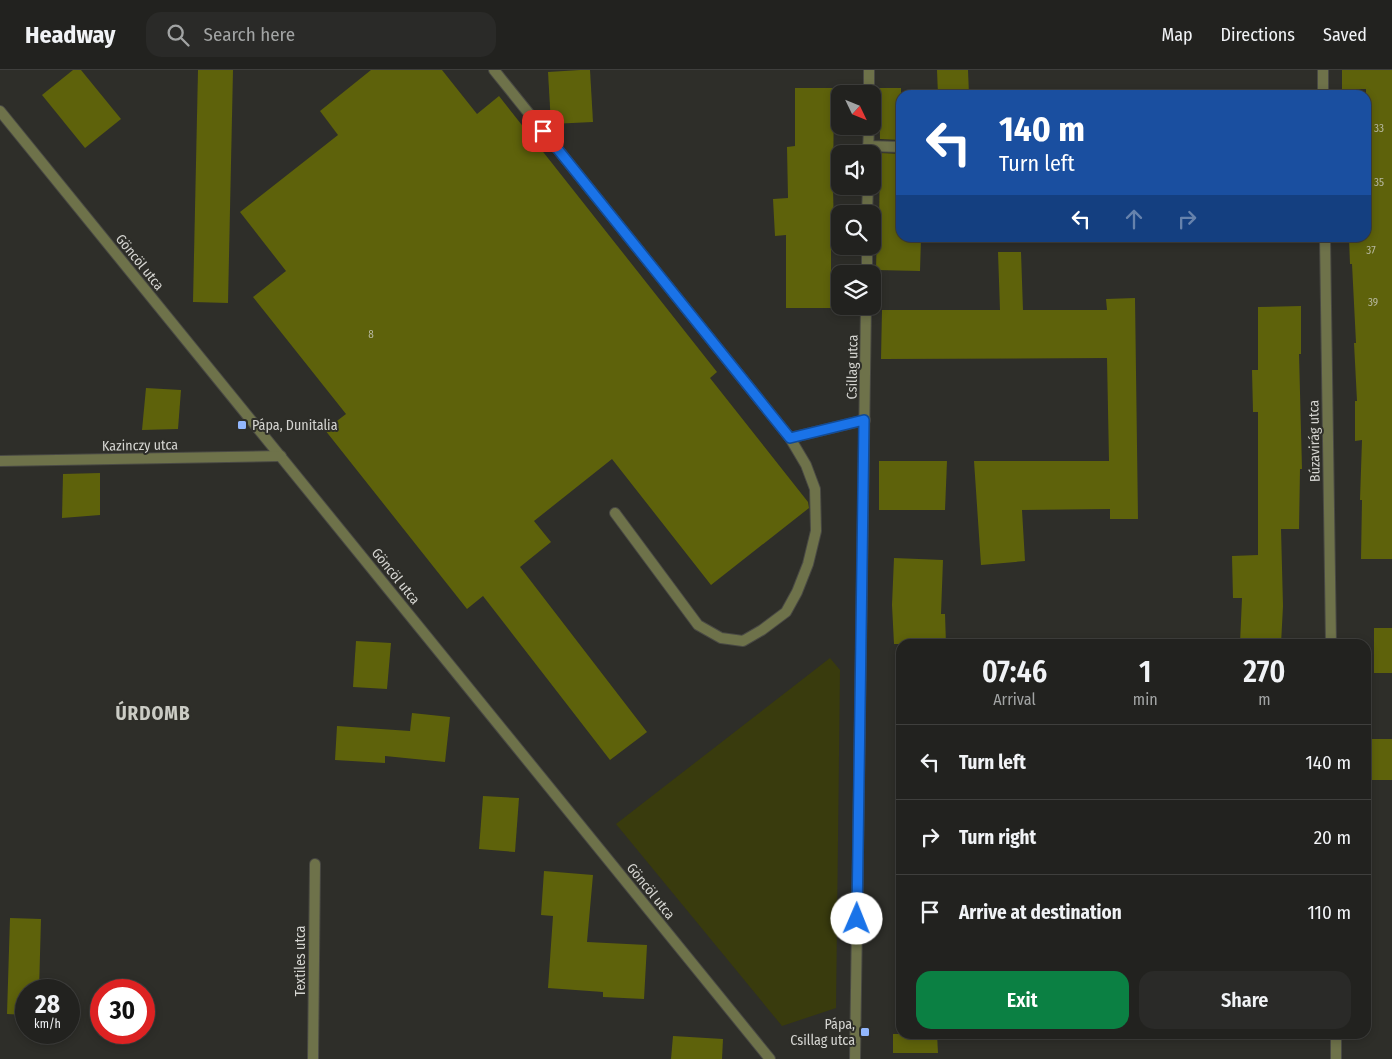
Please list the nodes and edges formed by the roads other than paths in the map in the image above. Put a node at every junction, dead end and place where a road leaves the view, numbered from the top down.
1 (494, 70) edge
2 (870, 70) edge
3 (1323, 70) edge
4 (869, 85) edge
5 (1323, 90) edge
6 (0, 111) edge
7 (896, 147) edge
8 (881, 149) edge
9 (1325, 242) edge
10 (866, 315) edge
11 (864, 420) junction
12 (790, 438) junction
13 (281, 456) junction
14 (0, 461) edge
15 (615, 513) dead end
16 (1331, 639) edge
17 (315, 864) dead end
18 (1336, 1039) edge
19 (313, 1059) edge
20 (770, 1059) edge
21 (855, 1059) edge
22 (1336, 1059) edge

1 - 12 street
2 - 4 street
3 - 5 street
6 - 13 street, Göncöl utca
7 - 8 street
9 - 16 street, Búzavirág utca
10 - 11 street, Csillag utca
11 - 12 street
11 - 21 street, Csillag utca
12 - 15 street
13 - 14 street, Kazinczy utca
13 - 20 street, Göncöl utca
17 - 19 street, Textiles utca
18 - 22 street

